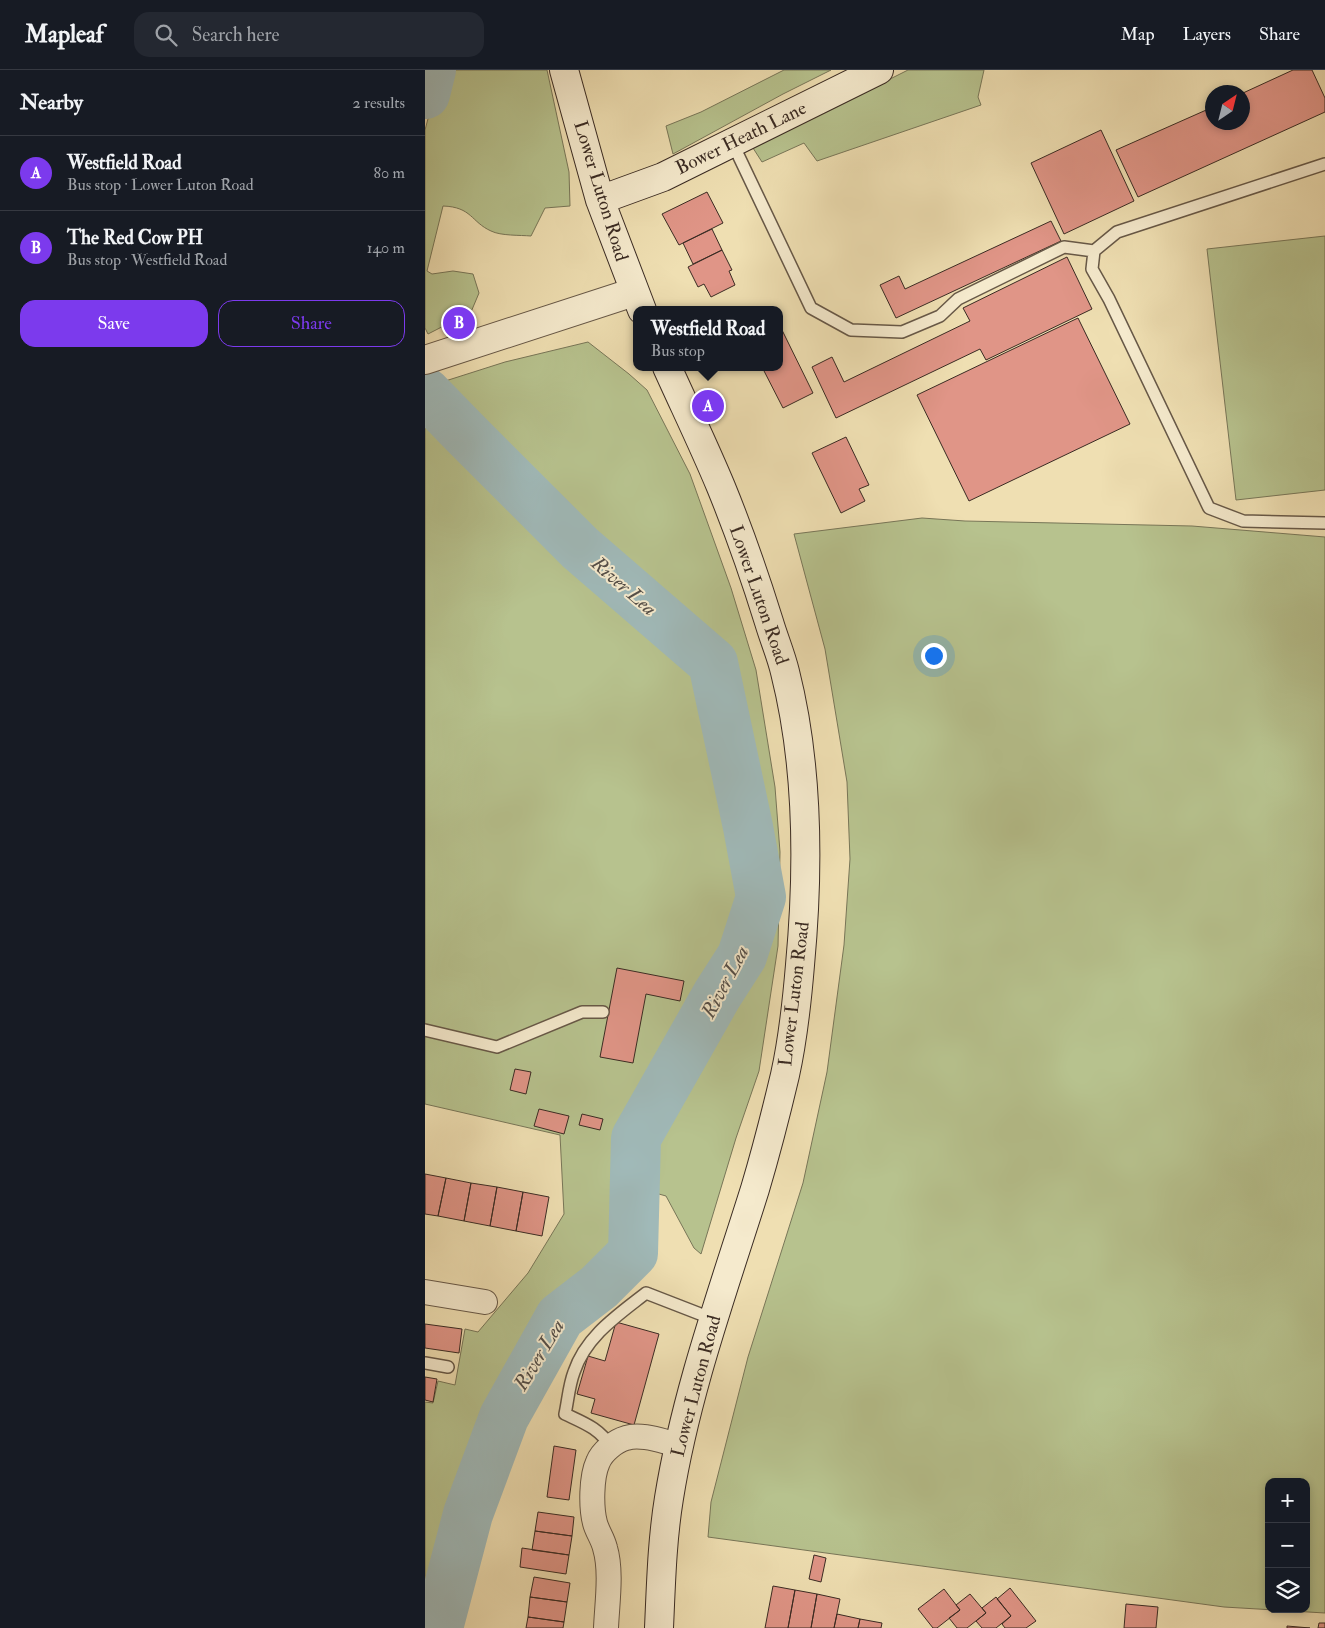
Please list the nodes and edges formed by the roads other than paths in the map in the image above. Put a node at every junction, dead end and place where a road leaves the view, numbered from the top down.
1 (564, 70) edge
2 (879, 70) edge
3 (732, 142) junction
4 (1325, 164) edge
5 (601, 200) junction
6 (1095, 251) junction
7 (638, 301) edge
8 (437, 356) edge
9 (669, 371) edge
10 (1325, 523) edge
11 (603, 1012) dead end
12 (425, 1030) edge
13 (425, 1292) edge
14 (485, 1302) dead end
15 (713, 1319) junction
16 (425, 1363) edge
17 (448, 1368) dead end
18 (679, 1445) junction
19 (611, 1447) junction
20 (606, 1628) edge
21 (659, 1628) edge

1 - 5 main road, Lower Luton Road
2 - 3 main road, Bower Heath Lane
3 - 5 main road, Bower Heath Lane
3 - 6 lane
4 - 6 lane
5 - 7 main road, Lower Luton Road
6 - 10 lane
7 - 8 main road
9 - 15 main road, Lower Luton Road
11 - 12 lane
13 - 14 street
15 - 18 main road, Lower Luton Road
15 - 19 lane
16 - 17 lane
18 - 19 street
18 - 21 main road, Lower Luton Road
19 - 20 street

